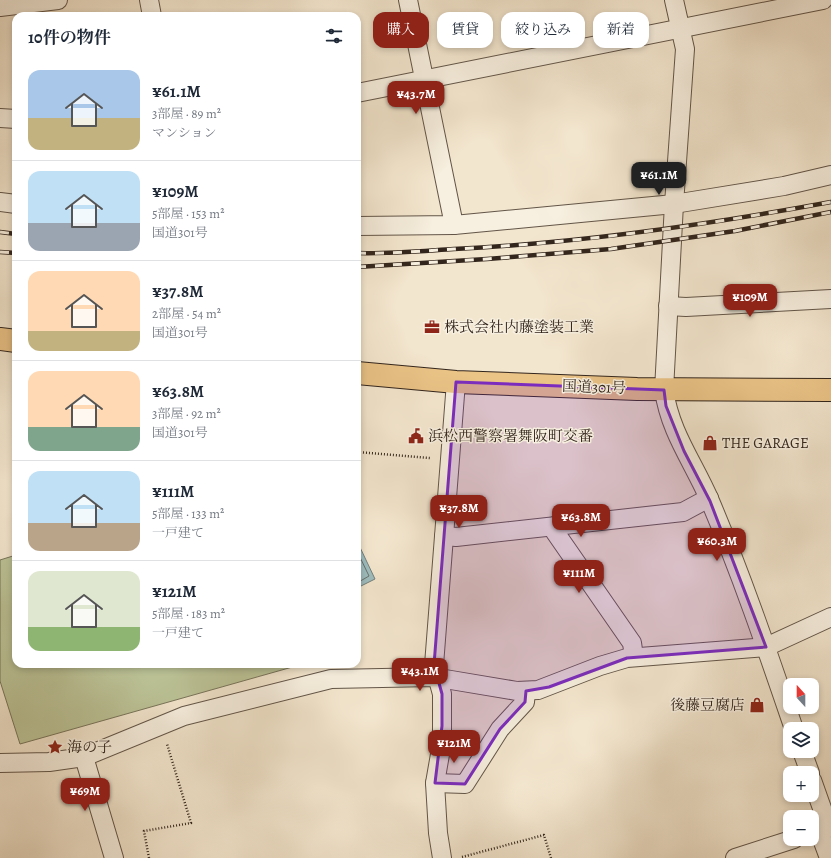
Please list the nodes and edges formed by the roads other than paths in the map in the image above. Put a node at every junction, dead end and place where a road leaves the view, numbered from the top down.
1 (58, 0) edge
2 (149, 0) edge
3 (408, 0) edge
4 (674, 0) edge
5 (823, 0) edge
6 (0, 7) edge
7 (151, 12) edge
8 (681, 30) junction
9 (424, 80) junction
10 (361, 92) edge
11 (0, 118) edge
12 (12, 119) edge
13 (831, 175) edge
14 (0, 202) edge
15 (12, 204) edge
16 (674, 204) junction
17 (454, 225) junction
18 (361, 226) edge
19 (831, 298) edge
20 (668, 306) junction
21 (0, 339) edge
22 (12, 340) edge
23 (361, 373) edge
24 (456, 382) junction
25 (664, 390) junction
26 (831, 390) edge
27 (709, 498) junction
28 (555, 526) junction
29 (444, 536) junction
30 (831, 617) edge
31 (766, 647) junction
32 (634, 657) junction
33 (437, 678) junction
34 (526, 692) junction
35 (792, 722) edge
36 (84, 757) junction
37 (0, 763) edge
38 (435, 783) junction
39 (817, 802) edge
40 (823, 830) edge
41 (783, 843) edge
42 (114, 858) edge
43 (442, 858) edge
44 (735, 858) edge
45 (829, 858) edge

1 - 6 street
2 - 7 street
3 - 9 street
4 - 8 street
5 - 8 street
8 - 9 street
8 - 16 street
9 - 10 street
9 - 17 street
11 - 12 street
13 - 16 street
14 - 15 street
16 - 17 street
16 - 20 street
17 - 18 street
19 - 20 street
20 - 25 street
21 - 22 highway
23 - 24 highway, 国道301号
24 - 25 highway, 国道301号
24 - 29 street
25 - 26 highway, 国道301号
25 - 27 street
27 - 28 street
27 - 31 street
28 - 29 street
28 - 32 street
29 - 33 street
30 - 31 street
31 - 32 street
31 - 35 street
32 - 34 street
33 - 34 street
33 - 36 street
33 - 38 street
34 - 38 street
36 - 37 street
36 - 42 street
38 - 43 street
39 - 40 street
40 - 45 street
41 - 44 street

